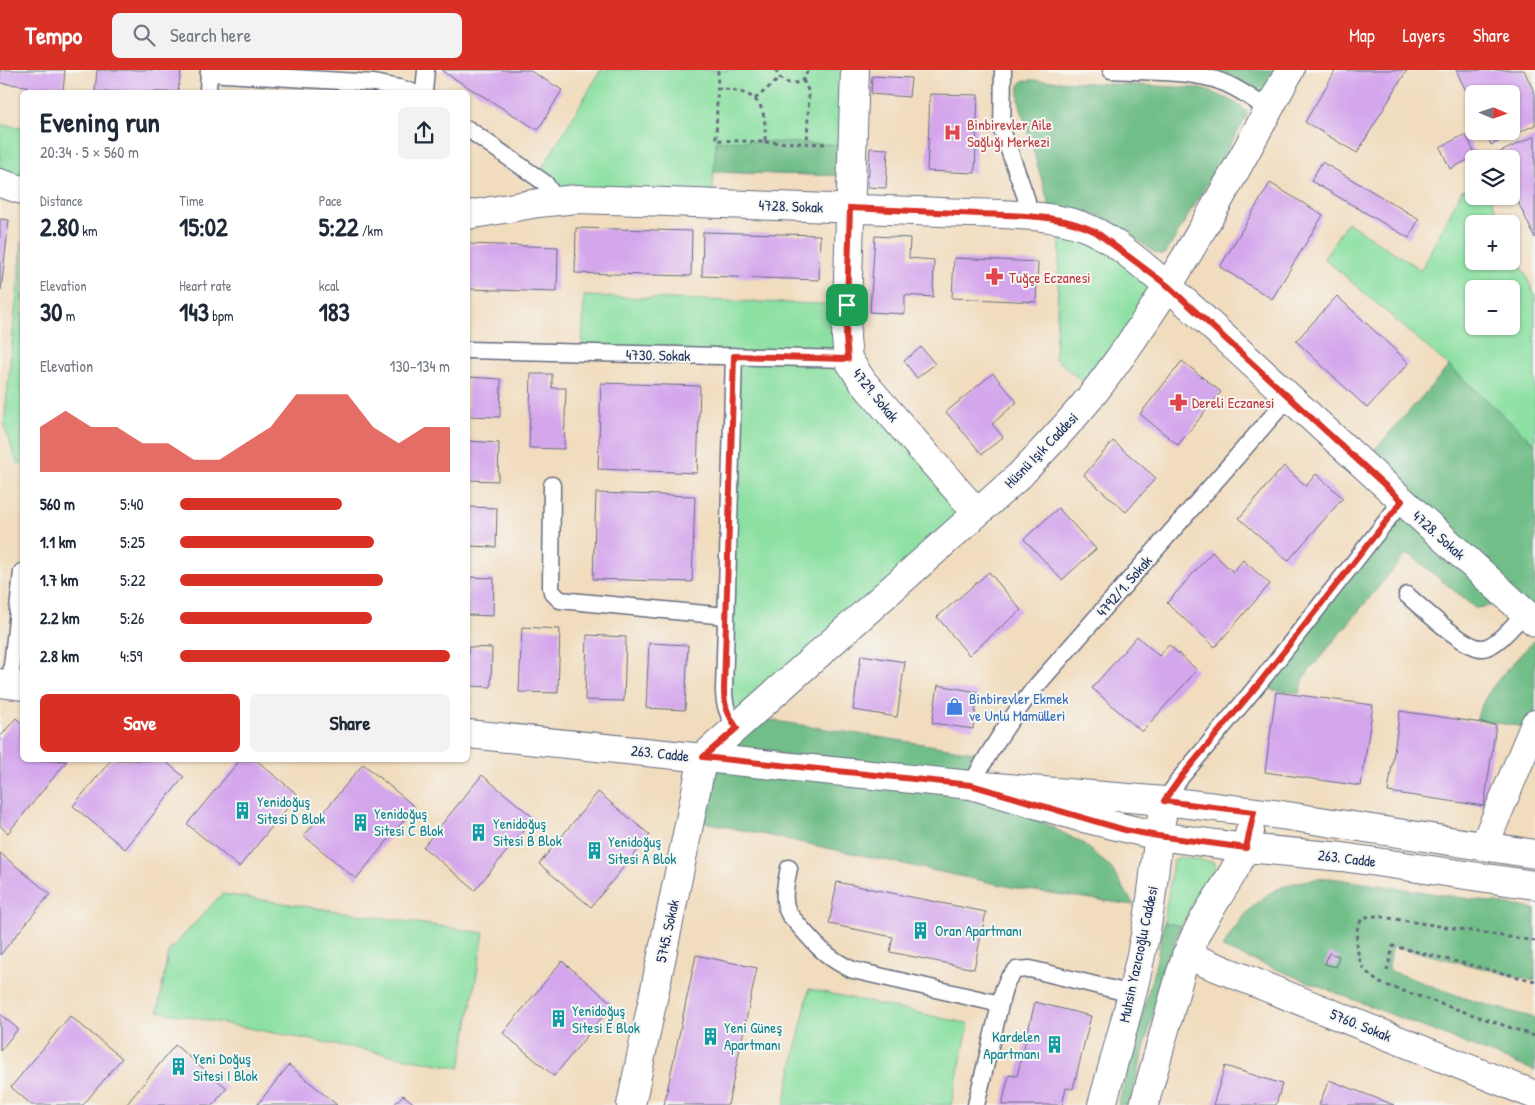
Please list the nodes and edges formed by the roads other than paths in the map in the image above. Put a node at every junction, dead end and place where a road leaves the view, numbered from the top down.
1 (426, 70) edge
2 (855, 70) edge
3 (1003, 70) edge
4 (1111, 70) edge
5 (1290, 70) edge
6 (209, 71) edge
7 (208, 90) edge
8 (406, 90) edge
9 (424, 90) edge
10 (1269, 110) junction
11 (470, 130) edge
12 (0, 183) edge
13 (20, 189) edge
14 (557, 201) junction
15 (850, 208) junction
16 (470, 215) edge
17 (1027, 216) junction
18 (1168, 286) junction
19 (470, 350) edge
20 (734, 356) junction
21 (848, 359) junction
22 (1289, 397) junction
23 (552, 486) dead end
24 (1402, 501) junction
25 (977, 513) junction
26 (20, 593) edge
27 (1407, 595) dead end
28 (726, 616) junction
29 (1530, 618) edge
30 (11, 685) edge
31 (1535, 724) edge
32 (737, 728) junction
33 (470, 734) edge
34 (703, 757) junction
35 (971, 785) junction
36 (1164, 801) junction
37 (1254, 812) junction
38 (1158, 836) junction
39 (1484, 846) junction
40 (1246, 848) junction
41 (1535, 854) edge
42 (789, 868) dead end
43 (1535, 885) edge
44 (1186, 955) junction
45 (1132, 994) junction
46 (1000, 1004) junction
47 (1535, 1095) edge
48 (631, 1105) edge
49 (976, 1105) edge
50 (1102, 1105) edge
51 (1144, 1105) edge

1 - 9 lane
2 - 15 street, 4729. Sokak
3 - 17 lane
4 - 10 lane
5 - 10 street, Hüsnü Işık Caddesi
6 - 7 lane
6 - 8 lane
10 - 18 street, Hüsnü Işık Caddesi
11 - 14 lane
12 - 13 street
14 - 15 street, 4728. Sokak
14 - 16 street, 4728. Sokak
15 - 17 street, 4728. Sokak
15 - 21 street, 4729. Sokak
17 - 18 street, 4728. Sokak
18 - 22 street, 4728. Sokak
18 - 25 street, Hüsnü Işık Caddesi
19 - 20 lane, 4730. Sokak
20 - 21 lane, 4730. Sokak
20 - 28 lane
21 - 25 street, 4729. Sokak
22 - 24 street, 4728. Sokak
22 - 35 lane, 4792/1. Sokak
23 - 28 lane
24 - 29 street, 4728. Sokak
24 - 36 lane
25 - 32 street, Hüsnü Işık Caddesi
26 - 30 lane
27 - 29 lane
28 - 32 lane
31 - 39 street
32 - 34 street, Hüsnü Işık Caddesi
33 - 34 street, 263. Cadde
34 - 35 street, 263. Cadde
34 - 48 street, 5745. Sokak
35 - 36 street
35 - 38 street, 263. Cadde
36 - 37 street
36 - 38 street, Muhsin Yazıcıoğlu Caddesi
37 - 39 street
37 - 40 street
38 - 40 street, 263. Cadde
38 - 45 street, Muhsin Yazıcıoğlu Caddesi
39 - 41 street
40 - 43 street, 263. Cadde
40 - 44 street
42 - 46 lane
44 - 47 street, 5760. Sokak
44 - 51 street
45 - 46 lane
45 - 50 street, Muhsin Yazıcıoğlu Caddesi
46 - 49 lane

